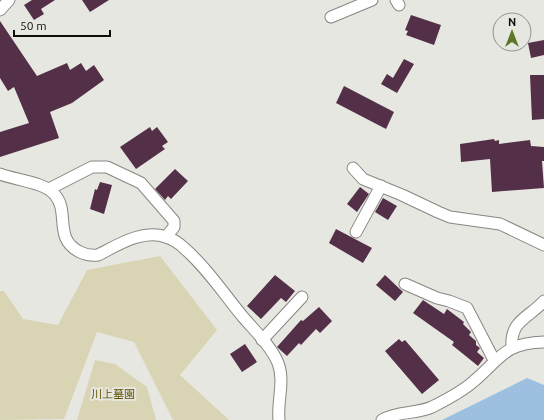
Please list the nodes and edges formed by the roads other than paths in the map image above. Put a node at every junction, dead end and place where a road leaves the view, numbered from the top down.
1 (9, 0) edge
2 (372, 0) edge
3 (0, 10) edge
4 (331, 17) dead end
5 (353, 168) dead end
6 (0, 174) edge
7 (381, 186) junction
8 (49, 189) junction
9 (356, 232) dead end
10 (166, 237) junction
11 (544, 245) edge
12 (405, 284) dead end
13 (302, 297) dead end
14 (544, 301) edge
15 (262, 340) junction
16 (544, 342) edge
17 (512, 347) junction
18 (494, 360) junction
19 (279, 420) edge
20 (382, 420) edge

1 - 3 street
2 - 4 street
5 - 7 street
6 - 8 street
7 - 9 street
7 - 11 street
8 - 10 street
8 - 10 street
10 - 15 street
12 - 18 street
13 - 15 street
14 - 17 street
15 - 19 street
16 - 17 street
17 - 18 street
18 - 20 street

